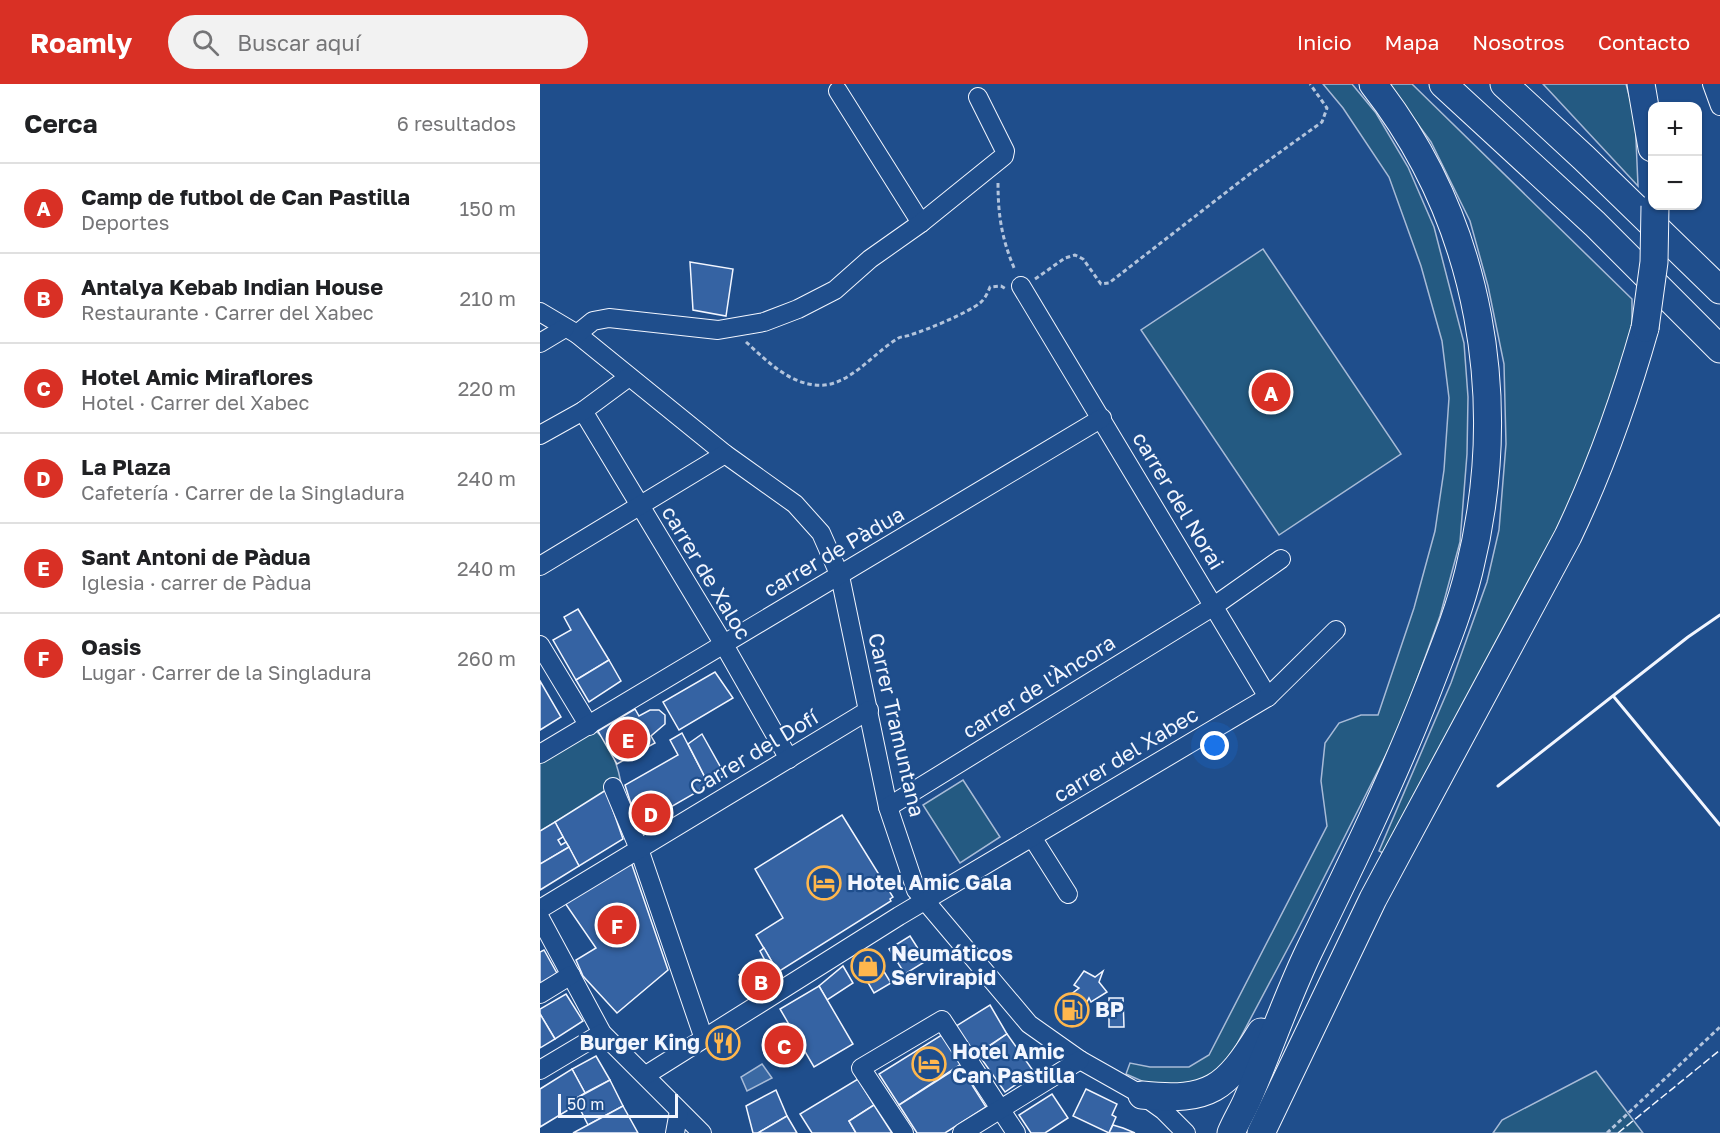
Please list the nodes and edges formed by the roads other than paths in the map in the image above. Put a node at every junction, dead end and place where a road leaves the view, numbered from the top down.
1 (1373, 84) edge
2 (1443, 84) edge
3 (1504, 84) edge
4 (1528, 84) edge
5 (1641, 84) edge
6 (1712, 84) edge
7 (838, 91) dead end
8 (978, 97) dead end
9 (1720, 106) edge
10 (1648, 121) edge
11 (1584, 158) junction
12 (1655, 210) edge
13 (921, 223) junction
14 (1021, 286) road end
15 (1720, 290) edge
16 (540, 312) edge
17 (571, 331) junction
18 (540, 343) edge
19 (1720, 349) edge
20 (629, 377) junction
21 (583, 411) junction
22 (1102, 418) junction
23 (540, 435) edge
24 (725, 454) junction
25 (641, 506) junction
26 (1281, 559) dead end
27 (540, 567) edge
28 (840, 576) junction
29 (1214, 606) junction
30 (1336, 630) dead end
31 (723, 643) junction
32 (540, 645) edge
33 (1269, 697) junction
34 (869, 710) junction
35 (589, 726) junction
36 (540, 754) edge
37 (789, 759) junction
38 (613, 787) dead end
39 (888, 807) junction
40 (1032, 837) junction
41 (639, 849) junction
42 (1068, 894) dead end
43 (925, 901) junction
44 (540, 909) edge
45 (540, 918) edge
46 (1299, 973) junction
47 (571, 975) junction
48 (540, 994) edge
49 (1314, 1021) junction
50 (602, 1033) junction
51 (704, 1039) junction
52 (1080, 1060) junction
53 (540, 1070) edge
54 (646, 1075) junction
55 (1142, 1095) junction
56 (999, 1110) junction
57 (679, 1112) junction
58 (675, 1133) edge
59 (702, 1133) edge
60 (904, 1133) edge
61 (962, 1133) edge
62 (1016, 1133) edge
63 (1186, 1133) edge
64 (1231, 1133) edge
65 (1261, 1133) edge
66 (1279, 1133) edge

1 - 46 highway
2 - 19 highway
3 - 11 highway
4 - 11 highway
5 - 10 highway
6 - 9 street
7 - 13 street
8 - 13 street
11 - 15 highway
12 - 49 highway, bridge
13 - 17 street
14 - 22 street, carrer del Norai
16 - 17 street, Carrer Tramuntana
17 - 18 street
17 - 20 street, Carrer Tramuntana
20 - 21 street
20 - 24 street, Carrer Tramuntana
21 - 23 street
21 - 25 street, carrer de Xaloc
22 - 28 street, carrer de Pàdua
22 - 29 street, carrer del Norai
24 - 25 street
24 - 28 street, Carrer Tramuntana
25 - 27 street
25 - 31 street, carrer de Xaloc
26 - 29 street, carrer de l'Àncora
28 - 31 street, carrer de Pàdua
28 - 34 street, Carrer Tramuntana
29 - 33 street
29 - 39 street, carrer de l'Àncora
30 - 33 street, carrer del Xabec
31 - 35 street, carrer de Pàdua
31 - 37 street, carrer de Xaloc
32 - 35 street
33 - 40 street, carrer del Xabec
34 - 37 street, Carrer del Dofí
34 - 39 street, Carrer Tramuntana
35 - 36 street, carrer de Pàdua
37 - 41 street, Carrer del Dofí
38 - 41 street
39 - 43 street, Carrer Tramuntana
40 - 42 street
40 - 43 street, carrer del Xabec
41 - 44 street, Carrer del Dofí
41 - 51 street
43 - 51 street
43 - 52 street, Carrer Tramuntana
45 - 47 street
46 - 55 highway
46 - 64 highway
47 - 48 street
47 - 50 street
49 - 65 highway
49 - 66 highway
50 - 53 street
50 - 54 street
51 - 54 street
52 - 55 street, Carrer Tramuntana
52 - 56 street
54 - 57 street
55 - 63 street, Carrer Tramuntana
56 - 60 street
56 - 61 street
56 - 62 street
57 - 58 street
57 - 59 street

